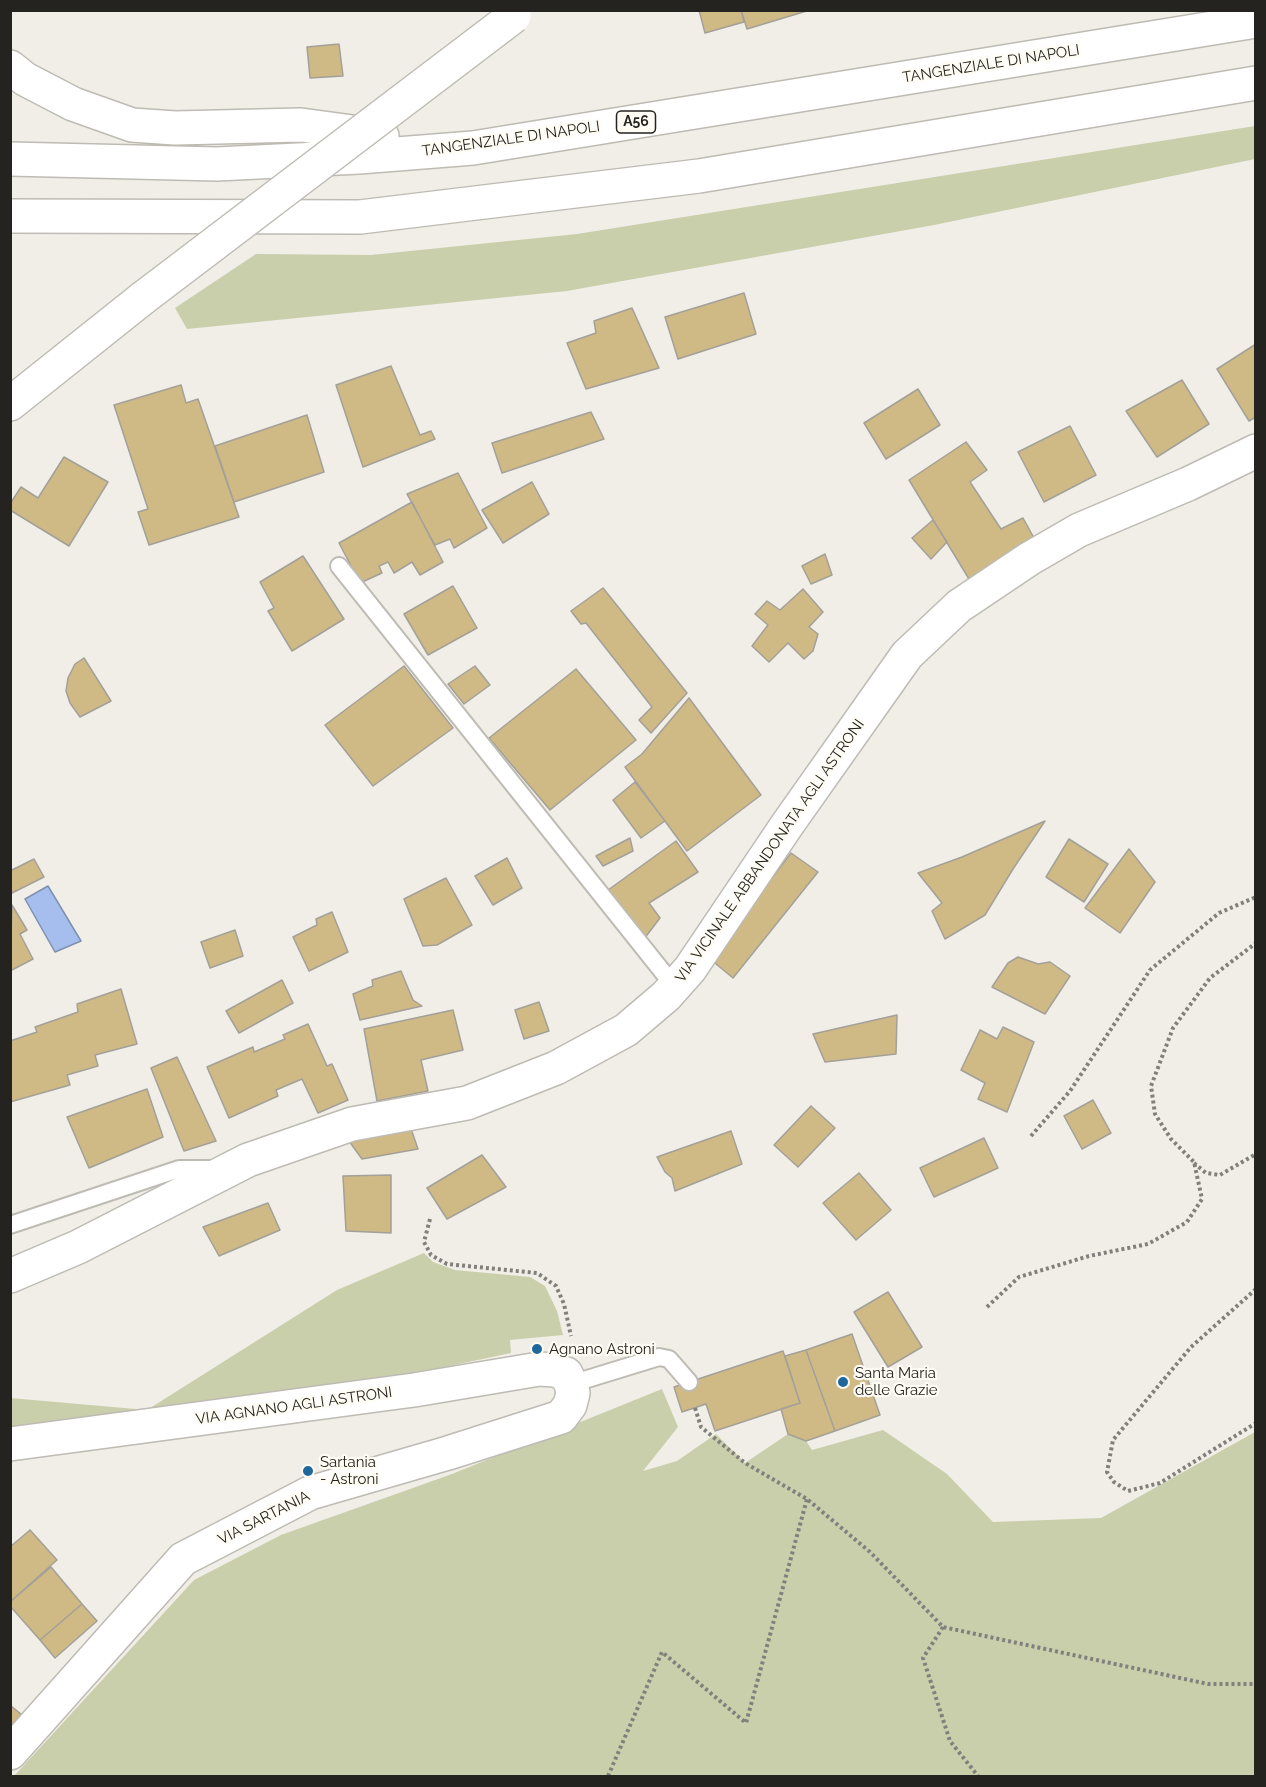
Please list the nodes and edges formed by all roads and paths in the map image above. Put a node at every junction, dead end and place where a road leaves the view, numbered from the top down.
1 (518, 13) edge
2 (1256, 21) edge
3 (10, 67) edge
4 (1256, 83) edge
5 (473, 148) junction
6 (10, 159) edge
7 (10, 216) edge
8 (14, 394) edge
9 (1256, 451) edge
10 (339, 566) dead end
11 (1256, 897) edge
12 (1256, 943) edge
13 (674, 986) junction
14 (1031, 1136) dead end
15 (1256, 1154) edge
16 (1194, 1162) junction
17 (230, 1169) junction
18 (430, 1219) dead end
19 (10, 1225) edge
20 (10, 1276) edge
21 (1256, 1289) edge
22 (987, 1307) dead end
23 (571, 1336) dead end
24 (689, 1382) dead end
25 (572, 1384) junction
26 (695, 1408) dead end
27 (1256, 1423) edge
28 (10, 1444) edge
29 (807, 1499) junction
30 (943, 1627) junction
31 (1256, 1684) edge
32 (10, 1753) edge
33 (608, 1776) edge
34 (978, 1776) edge

1 - 8 main road, bridge
2 - 5 main road, TANGENZIALE DI NAPOLI / A56
3 - 5 main road
4 - 7 main road
5 - 6 main road, TANGENZIALE DI NAPOLI / A56
9 - 13 main road, VIA VICINALE ABBANDONATA AGLI ASTRONI
10 - 13 lane
11 - 14 path
12 - 16 path
13 - 17 main road, VIA VICINALE ABBANDONATA AGLI ASTRONI
15 - 16 path
16 - 22 path
17 - 19 lane
17 - 20 main road, VIA VICINALE ABBANDONATA AGLI ASTRONI
18 - 23 path
21 - 27 path
24 - 25 lane
25 - 28 main road, VIA AGNANO AGLI ASTRONI
25 - 32 main road, VIA SARTANIA
26 - 29 path
29 - 30 path
29 - 33 path
30 - 31 path
30 - 34 path

